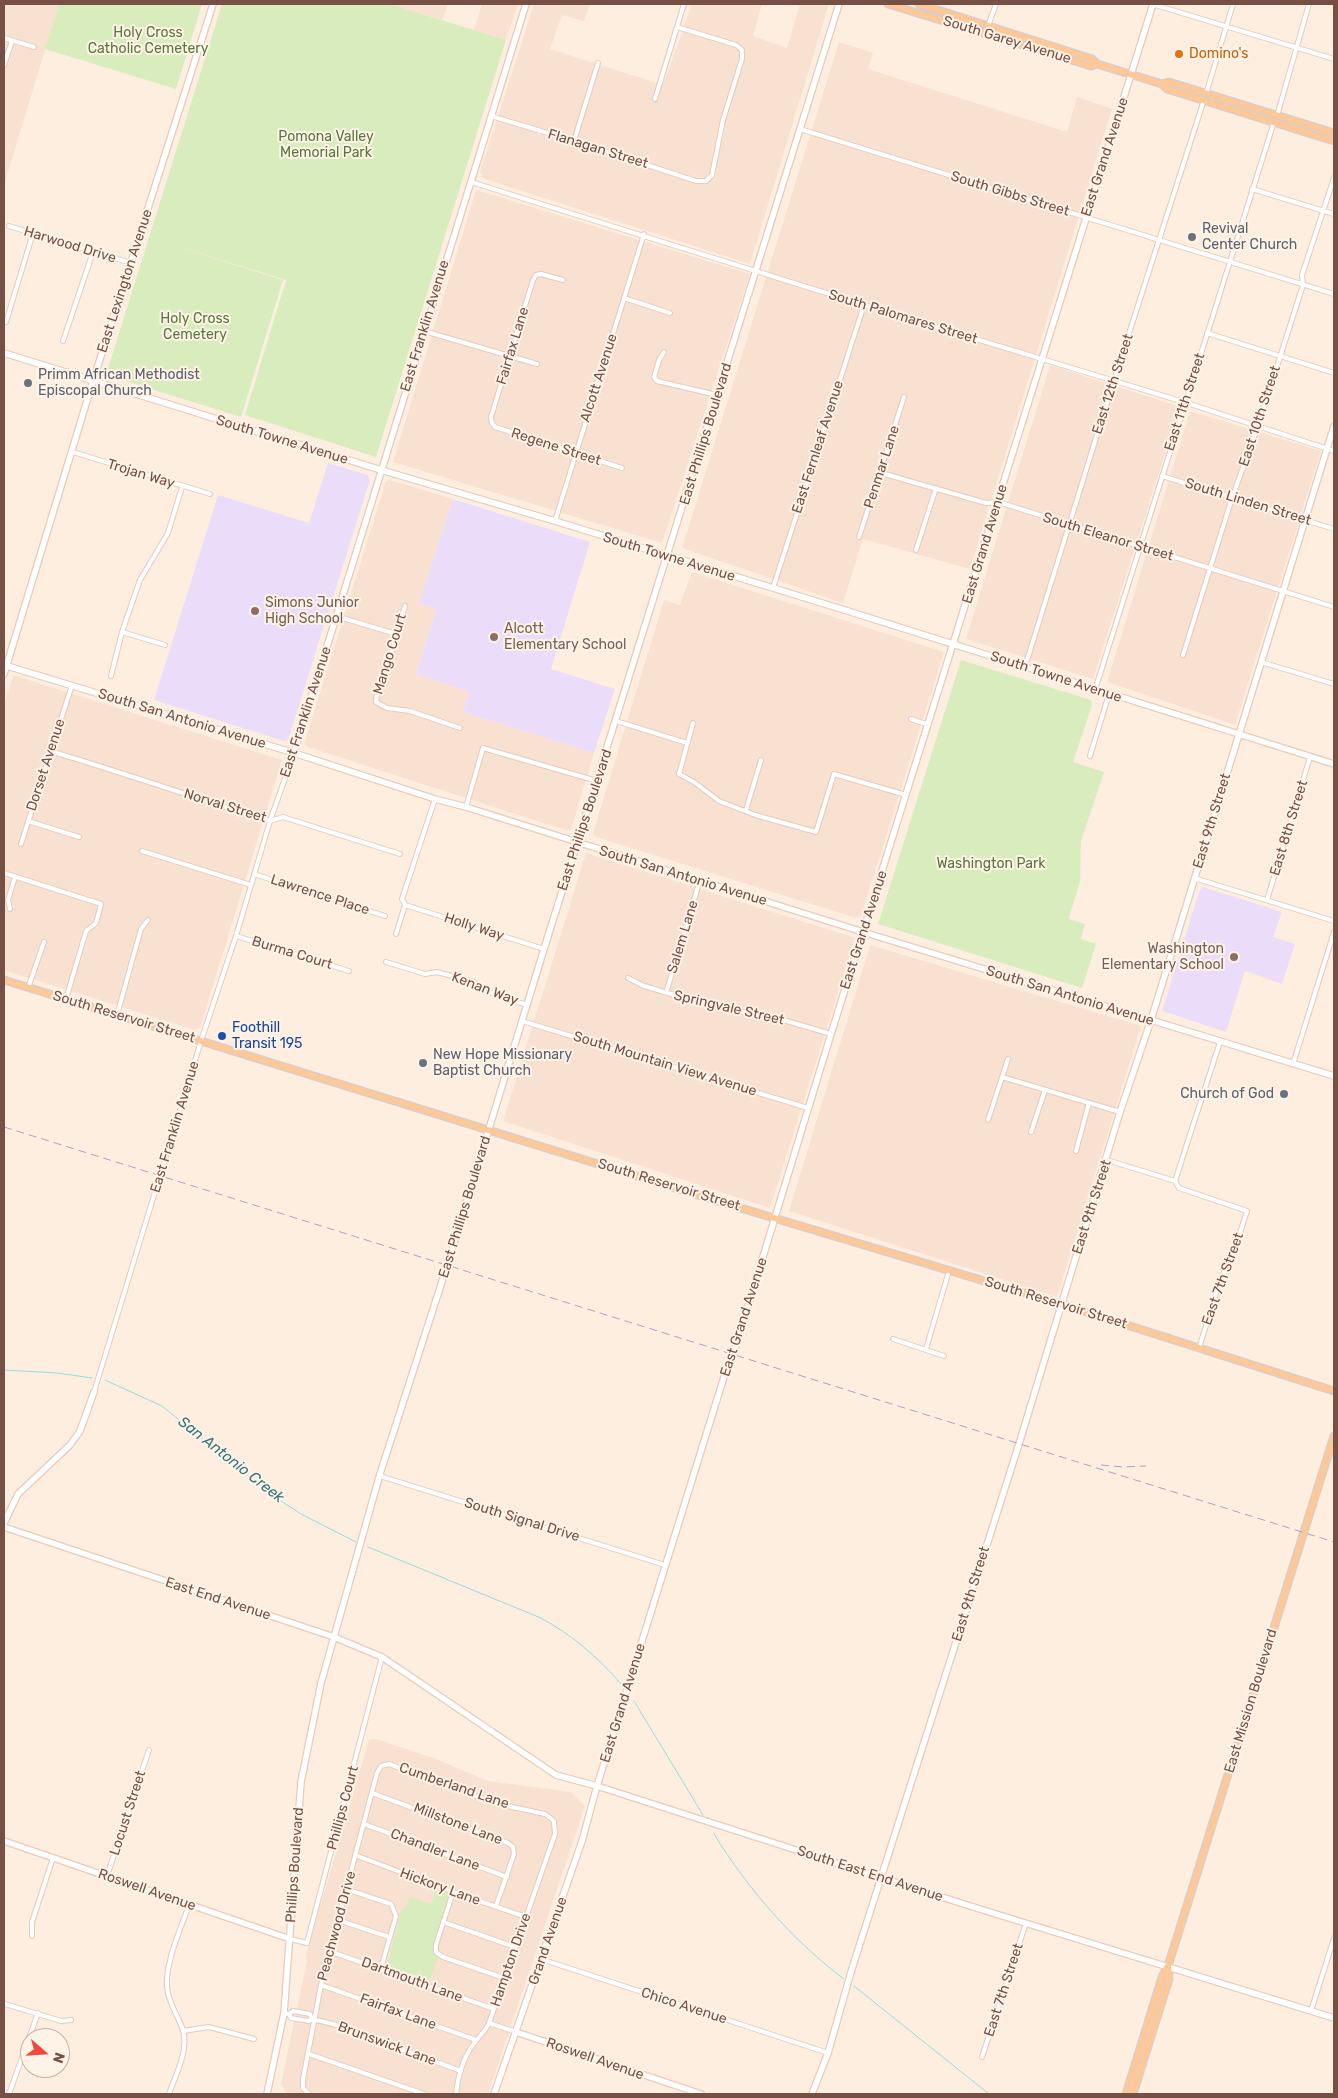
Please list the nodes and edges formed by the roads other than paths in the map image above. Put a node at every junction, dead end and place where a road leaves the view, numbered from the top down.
1 (213, 4) edge
2 (526, 4) edge
3 (684, 4) edge
4 (839, 4) edge
5 (888, 4) edge
6 (918, 4) edge
7 (996, 4) edge
8 (1152, 4) edge
9 (1233, 4) edge
10 (1309, 4) edge
11 (1226, 25) junction
12 (988, 26) junction
13 (677, 27) junction
14 (4, 38) edge
15 (12, 41) junction
16 (34, 47) dead end
17 (1296, 47) junction
18 (1334, 59) edge
19 (598, 63) dead end
20 (1097, 64) junction
21 (4, 65) edge
22 (1131, 74) junction
23 (1205, 97) junction
24 (655, 99) dead end
25 (490, 116) junction
26 (1276, 119) junction
27 (800, 129) junction
28 (1334, 134) edge
29 (574, 141) junction
30 (1334, 141) edge
31 (1334, 178) edge
32 (471, 182) junction
33 (990, 188) junction
34 (1252, 189) junction
35 (989, 195) dead end
36 (1323, 211) junction
37 (1334, 214) edge
38 (1085, 217) junction
39 (8, 226) dead end
40 (33, 233) junction
41 (644, 234) junction
42 (1160, 240) junction
43 (92, 252) junction
44 (1229, 262) junction
45 (131, 263) junction
46 (756, 271) junction
47 (563, 280) dead end
48 (1303, 285) junction
49 (1334, 294) edge
50 (624, 298) junction
51 (864, 305) junction
52 (670, 313) dead end
53 (6, 322) dead end
54 (423, 331) junction
55 (1207, 333) junction
56 (63, 341) dead end
57 (664, 352) dead end
58 (4, 353) edge
59 (1279, 355) junction
60 (509, 357) junction
61 (1042, 359) junction
62 (537, 364) dead end
63 (1334, 372) edge
64 (1114, 380) junction
65 (93, 381) junction
66 (717, 395) junction
67 (904, 397) dead end
68 (1187, 402) junction
69 (492, 423) joint
70 (1258, 426) junction
71 (1334, 426) edge
72 (1327, 449) junction
73 (1334, 451) edge
74 (73, 452) junction
75 (575, 453) junction
76 (622, 468) dead end
77 (381, 470) junction
78 (881, 473) junction
79 (1162, 476) junction
80 (182, 487) junction
81 (936, 488) junction
82 (210, 494) dead end
83 (1232, 498) junction
84 (998, 502) junction
85 (554, 521) junction
86 (1306, 521) junction
87 (1070, 524) junction
88 (1334, 529) edge
89 (859, 537) dead end
90 (1140, 546) junction
91 (916, 550) dead end
92 (667, 557) junction
93 (1210, 569) junction
94 (772, 589) junction
95 (1283, 592) junction
96 (405, 606) dead end
97 (1334, 607) edge
98 (336, 616) junction
99 (122, 632) junction
100 (396, 634) junction
101 (165, 645) dead end
102 (954, 645) junction
103 (1183, 654) dead end
104 (1261, 662) junction
105 (5, 666) edge
106 (1025, 667) junction
107 (4, 674) edge
108 (111, 676) dead end
109 (1334, 684) edge
110 (72, 685) junction
111 (1095, 690) junction
112 (1109, 694) junction
113 (911, 719) dead end
114 (616, 721) junction
115 (693, 723) dead end
116 (929, 725) junction
117 (460, 728) dead end
118 (1238, 735) junction
119 (687, 743) junction
120 (50, 751) junction
121 (294, 753) junction
122 (1090, 756) dead end
123 (1310, 757) junction
124 (761, 760) dead end
125 (1334, 764) edge
126 (597, 781) junction
127 (906, 795) junction
128 (435, 799) junction
129 (466, 807) junction
130 (746, 810) junction
131 (28, 821) junction
132 (270, 821) junction
133 (80, 837) dead end
134 (577, 843) junction
135 (21, 844) dead end
136 (142, 851) dead end
137 (400, 854) dead end
138 (4, 873) edge
139 (254, 874) junction
140 (15, 877) junction
141 (1194, 878) junction
142 (700, 880) junction
143 (251, 885) junction
144 (1267, 900) junction
145 (405, 905) junction
146 (10, 909) dead end
147 (385, 916) dead end
148 (148, 920) dead end
149 (1334, 921) edge
150 (863, 932) junction
151 (1334, 932) edge
152 (396, 934) dead end
153 (236, 936) junction
154 (44, 942) dead end
155 (544, 949) junction
156 (386, 962) dead end
157 (349, 971) dead end
158 (628, 978) dead end
159 (4, 980) edge
160 (28, 988) junction
161 (666, 993) junction
162 (66, 999) junction
163 (527, 1005) junction
164 (117, 1015) junction
165 (1150, 1020) junction
166 (522, 1021) junction
167 (831, 1034) junction
168 (201, 1041) junction
169 (1220, 1042) junction
170 (1008, 1059) dead end
171 (1293, 1064) junction
172 (1002, 1076) junction
173 (1334, 1076) edge
174 (1045, 1090) junction
175 (1089, 1103) junction
176 (808, 1108) junction
177 (1120, 1112) junction
178 (988, 1120) dead end
179 (488, 1129) junction
180 (1032, 1132) dead end
181 (1076, 1150) dead end
182 (1107, 1160) junction
183 (1175, 1181) junction
184 (774, 1218) junction
185 (949, 1271) junction
186 (1061, 1304) junction
187 (893, 1339) dead end
188 (1199, 1348) junction
189 (926, 1349) junction
190 (944, 1356) dead end
191 (1334, 1391) edge
192 (94, 1392) joint
193 (1334, 1436) edge
194 (380, 1476) junction
195 (4, 1523) edge
196 (4, 1527) edge
197 (665, 1565) junction
198 (334, 1637) junction
199 (382, 1656) junction
200 (426, 1685) joint
201 (149, 1750) dead end
202 (381, 1766) joint
203 (597, 1786) junction
204 (372, 1793) junction
205 (554, 1821) joint
206 (364, 1824) junction
207 (4, 1842) edge
208 (355, 1856) junction
209 (53, 1858) junction
210 (107, 1876) junction
211 (507, 1877) junction
212 (882, 1878) junction
213 (346, 1889) junction
214 (453, 1892) junction
215 (189, 1905) junction
216 (496, 1906) junction
217 (526, 1917) junction
218 (338, 1920) junction
219 (443, 1922) junction
220 (1026, 1923) junction
221 (32, 1936) dead end
222 (389, 1938) junction
223 (1334, 1938) edge
224 (290, 1939) junction
225 (515, 1947) junction
226 (329, 1951) junction
227 (541, 1959) junction
228 (1168, 1966) junction
229 (381, 1968) junction
230 (504, 1978) junction
231 (321, 1984) junction
232 (5, 2004) edge
233 (494, 2009) junction
234 (1311, 2011) junction
235 (38, 2013) junction
236 (286, 2014) junction
237 (1334, 2018) edge
238 (313, 2019) junction
239 (71, 2020) dead end
240 (489, 2023) junction
241 (183, 2032) junction
242 (516, 2032) junction
243 (254, 2039) dead end
244 (476, 2040) junction
245 (828, 2053) junction
246 (309, 2054) junction
247 (982, 2057) dead end
248 (461, 2071) junction
249 (9, 2094) edge
250 (169, 2094) edge
251 (267, 2094) edge
252 (309, 2094) edge
253 (424, 2094) edge
254 (456, 2094) edge
255 (494, 2094) edge
256 (701, 2094) edge
257 (812, 2094) edge
258 (1126, 2094) edge
259 (1133, 2094) edge

1 - 45 street, East Lexington Avenue
2 - 25 street, East Franklin Avenue
3 - 13 street
4 - 27 street, East Phillips Boulevard
5 - 20 main road, South Garey Avenue
6 - 12 main road, South Garey Avenue
7 - 12 street
8 - 11 street
8 - 22 street, East Grand Avenue
9 - 11 street, East 12th Street
10 - 17 street, East 11th Street
11 - 17 street
11 - 23 street, East 12th Street
12 - 20 main road, South Garey Avenue
13 - 24 street
13 - 29 street, Flanagan Street
14 - 15 street
15 - 16 street
15 - 21 street
17 - 18 street
17 - 26 street, East 11th Street
19 - 29 street
20 - 22 main road, South Garey Avenue
22 - 23 main road, South Garey Avenue
22 - 38 street, East Grand Avenue
23 - 26 main road, South Garey Avenue
23 - 42 street, East 12th Street
25 - 29 street, Flanagan Street
25 - 32 street, East Franklin Avenue
26 - 28 main road, South Garey Avenue
26 - 30 main road, South Garey Avenue
26 - 34 street, East 11th Street
27 - 33 street, South Gibbs Street
27 - 46 street, East Phillips Boulevard
31 - 36 street, East 10th Street
32 - 41 street, South Palomares Street
32 - 54 street, East Franklin Avenue
33 - 35 street
33 - 38 street, South Gibbs Street
34 - 36 street
34 - 44 street, East 11th Street
36 - 37 street
36 - 48 street, East 10th Street
38 - 42 street, South Gibbs Street
38 - 61 street, East Grand Avenue
39 - 40 street, Harwood Drive
40 - 43 street, Harwood Drive
40 - 53 street
41 - 46 street, South Palomares Street
41 - 50 street, Alcott Avenue
42 - 44 street, South Gibbs Street
42 - 64 street, East 12th Street
43 - 45 street, Harwood Drive
43 - 56 street
44 - 48 street, South Gibbs Street
44 - 55 street, East 11th Street
45 - 65 street, East Lexington Avenue
46 - 51 street, South Palomares Street
46 - 66 street, East Phillips Boulevard
47 - 60 street, Fairfax Lane
48 - 49 street, South Gibbs Street
48 - 59 street, East 10th Street
50 - 52 street
50 - 75 street, Alcott Avenue
51 - 61 street, South Palomares Street
51 - 94 street, East Fernleaf Avenue
54 - 60 street
54 - 77 street, East Franklin Avenue
55 - 59 street
55 - 68 street, East 11th Street
57 - 66 street
58 - 65 street, South Towne Avenue
59 - 63 street
59 - 70 street, East 10th Street
60 - 62 street
60 - 69 street, Fairfax Lane
61 - 64 street, South Palomares Street
61 - 84 street, East Grand Avenue
64 - 68 street, South Palomares Street
64 - 87 street, East 12th Street
65 - 74 street, East Lexington Avenue
65 - 77 street, South Towne Avenue
66 - 92 street, East Phillips Boulevard
67 - 78 street, Penmar Lane
68 - 70 street, South Palomares Street
68 - 79 street, East 11th Street
69 - 75 street, Regene Street
70 - 72 street, South Palomares Street
70 - 83 street, East 10th Street
71 - 72 street, East 9th Street
72 - 73 street, South Palomares Street
72 - 86 street, East 9th Street
74 - 80 street, Trojan Way
74 - 105 street, East Lexington Avenue
75 - 76 street, Regene Street
75 - 85 street, Alcott Avenue
77 - 85 street, South Towne Avenue
77 - 98 street, East Franklin Avenue
78 - 81 street, South Eleanor Street
78 - 89 street, Penmar Lane
79 - 83 street, South Linden Street
79 - 90 street, East 11th Street
80 - 82 street, Trojan Way
80 - 99 street
81 - 84 street, South Eleanor Street
81 - 91 street
83 - 86 street, South Linden Street
83 - 93 street, East 10th Street
84 - 87 street, South Eleanor Street
84 - 102 street, East Grand Avenue
85 - 92 street, South Towne Avenue
86 - 88 street, South Linden Street
86 - 95 street, East 9th Street
87 - 90 street, South Eleanor Street
87 - 106 street, East 12th Street
90 - 93 street, South Eleanor Street
90 - 111 street, East 11th Street
92 - 94 street, South Towne Avenue
92 - 114 street, East Phillips Boulevard
93 - 95 street, South Eleanor Street
93 - 103 street, East 10th Street
94 - 102 street, South Towne Avenue
95 - 97 street, South Eleanor Street
95 - 104 street, East 9th Street
96 - 100 street, Mango Court
98 - 100 street
98 - 121 street, East Franklin Avenue
99 - 101 street
99 - 108 street
100 - 117 street, Mango Court
102 - 106 street, South Towne Avenue
102 - 116 street, East Grand Avenue
104 - 109 street
104 - 118 street, East 9th Street
105 - 107 street, East Lexington Avenue
105 - 110 street, South San Antonio Avenue
106 - 111 street, South Towne Avenue
110 - 120 street, Dorset Avenue
110 - 121 street, South San Antonio Avenue
111 - 112 street, South Towne Avenue
112 - 118 street, South Towne Avenue
112 - 122 street
113 - 116 street
114 - 119 street
114 - 126 street, East Phillips Boulevard
115 - 119 street
116 - 127 street, East Grand Avenue
118 - 123 street, South Towne Avenue
118 - 141 street, East 9th Street
119 - 130 street
120 - 131 street, Dorset Avenue
120 - 132 street, Norval Street
121 - 128 street, South San Antonio Avenue
121 - 132 street, East Franklin Avenue
123 - 125 street, South Towne Avenue
123 - 144 street, East 8th Street
124 - 130 street
126 - 129 street
126 - 134 street, East Phillips Boulevard
127 - 130 street
127 - 150 street, East Grand Avenue
128 - 129 street, South San Antonio Avenue
128 - 145 street
129 - 134 street, South San Antonio Avenue
131 - 133 street
131 - 135 street, Dorset Avenue
132 - 137 street, Norval Street
132 - 139 street, East Franklin Avenue
134 - 142 street, South San Antonio Avenue
134 - 155 street, East Phillips Boulevard
136 - 143 street, Lawrence Place
138 - 140 street
139 - 143 street, East Franklin Avenue
139 - 147 street, Lawrence Place
140 - 146 street
140 - 162 street
141 - 144 street
141 - 165 street, East 9th Street
142 - 150 street, South San Antonio Avenue
142 - 161 street, Salem Lane
143 - 153 street, East Franklin Avenue
144 - 149 street
145 - 152 street
145 - 155 street, Holly Way
148 - 164 street
150 - 165 street, South San Antonio Avenue
150 - 167 street, East Grand Avenue
151 - 171 street
153 - 157 street, Burma Court
153 - 168 street, East Franklin Avenue
154 - 160 street
155 - 163 street, East Phillips Boulevard
156 - 163 street, Kenan Way
158 - 161 street, Springvale Street
159 - 160 main road, South Reservoir Street
160 - 162 main road, South Reservoir Street
161 - 167 street, Springvale Street
162 - 164 main road, South Reservoir Street
163 - 166 street, East Phillips Boulevard
164 - 168 main road, South Reservoir Street
165 - 169 street, South San Antonio Avenue
165 - 177 street, East 9th Street
166 - 176 street, South Mountain View Avenue
166 - 179 street, East Phillips Boulevard
167 - 176 street, East Grand Avenue
168 - 179 main road, South Reservoir Street
168 - 192 street, East Franklin Avenue
169 - 171 street, South San Antonio Avenue
169 - 183 street
170 - 172 street
171 - 173 street, South San Antonio Avenue
172 - 174 street
172 - 178 street
174 - 175 street
174 - 180 street
175 - 177 street
175 - 181 street
176 - 184 street, East Grand Avenue
177 - 182 street, East 9th Street
179 - 184 main road, South Reservoir Street
179 - 194 street, East Phillips Boulevard
182 - 183 street
182 - 186 street, East 9th Street
183 - 188 street, East 7th Street
184 - 185 main road, South Reservoir Street
184 - 197 street, East Grand Avenue
185 - 186 main road, South Reservoir Street
185 - 189 street
186 - 188 main road, South Reservoir Street
186 - 212 street, East 9th Street
187 - 189 street
188 - 191 main road, South Reservoir Street
189 - 190 street
192 - 195 street
193 - 228 main road, East Mission Boulevard
194 - 197 street, South Signal Drive
194 - 198 street, East Phillips Boulevard
196 - 198 street, East End Avenue
197 - 203 street, East Grand Avenue
198 - 199 street, East End Avenue
198 - 224 street, Phillips Boulevard
199 - 200 street, East End Avenue
199 - 224 street, Phillips Court
200 - 203 street, South East End Avenue
201 - 210 street, Locust Street
202 - 204 street, Peachwood Drive
202 - 205 street, Cumberland Lane
203 - 212 street, South East End Avenue
203 - 227 street, Grand Avenue
204 - 206 street, Peachwood Drive
204 - 211 street, Millstone Lane
205 - 217 street, Hampton Drive
206 - 208 street, Peachwood Drive
206 - 211 street, Chandler Lane
207 - 209 street, Roswell Avenue
208 - 213 street, Peachwood Drive
208 - 214 street, Hickory Lane
209 - 210 street, Roswell Avenue
209 - 221 street
210 - 215 street, Roswell Avenue
211 - 216 street, Millstone Lane
212 - 220 street, South East End Avenue
212 - 245 street, East 9th Street
213 - 218 street, Peachwood Drive
213 - 222 street
214 - 216 street, Hickory Lane
214 - 219 street
215 - 224 street, Roswell Avenue
215 - 241 street
216 - 217 street, Hickory Lane
217 - 225 street, Hampton Drive
218 - 222 street
218 - 226 street, Peachwood Drive
219 - 225 street
219 - 230 street
220 - 228 street, South East End Avenue
220 - 247 street, East 7th Street
222 - 229 street
223 - 234 street
224 - 236 street, Phillips Boulevard
225 - 230 street, Hampton Drive
226 - 229 street, Dartmouth Lane
226 - 231 street, Peachwood Drive
227 - 242 street, Grand Avenue
227 - 245 street, Chico Avenue
228 - 234 street, South East End Avenue
228 - 258 main road, East Mission Boulevard
228 - 259 main road, East Mission Boulevard
229 - 233 street, Dartmouth Lane
230 - 233 street, Hampton Drive
231 - 238 street, Peachwood Drive
231 - 244 street, Fairfax Lane
232 - 235 street
233 - 240 street, Hampton Drive
234 - 237 street, South East End Avenue
235 - 239 street
235 - 249 street
236 - 238 street, Brunswick Lane
236 - 251 street, Phillips Boulevard
238 - 246 street, Peachwood Drive
238 - 248 street, Brunswick Lane
240 - 242 street, Roswell Avenue
240 - 244 street, Hampton Drive
241 - 243 street
241 - 250 street
242 - 255 street, Grand Avenue
242 - 256 street, Roswell Avenue
244 - 248 street, Hampton Drive
245 - 257 street, East 9th Street
246 - 252 street, Peachwood Drive
246 - 253 street
248 - 254 street, Hampton Drive

